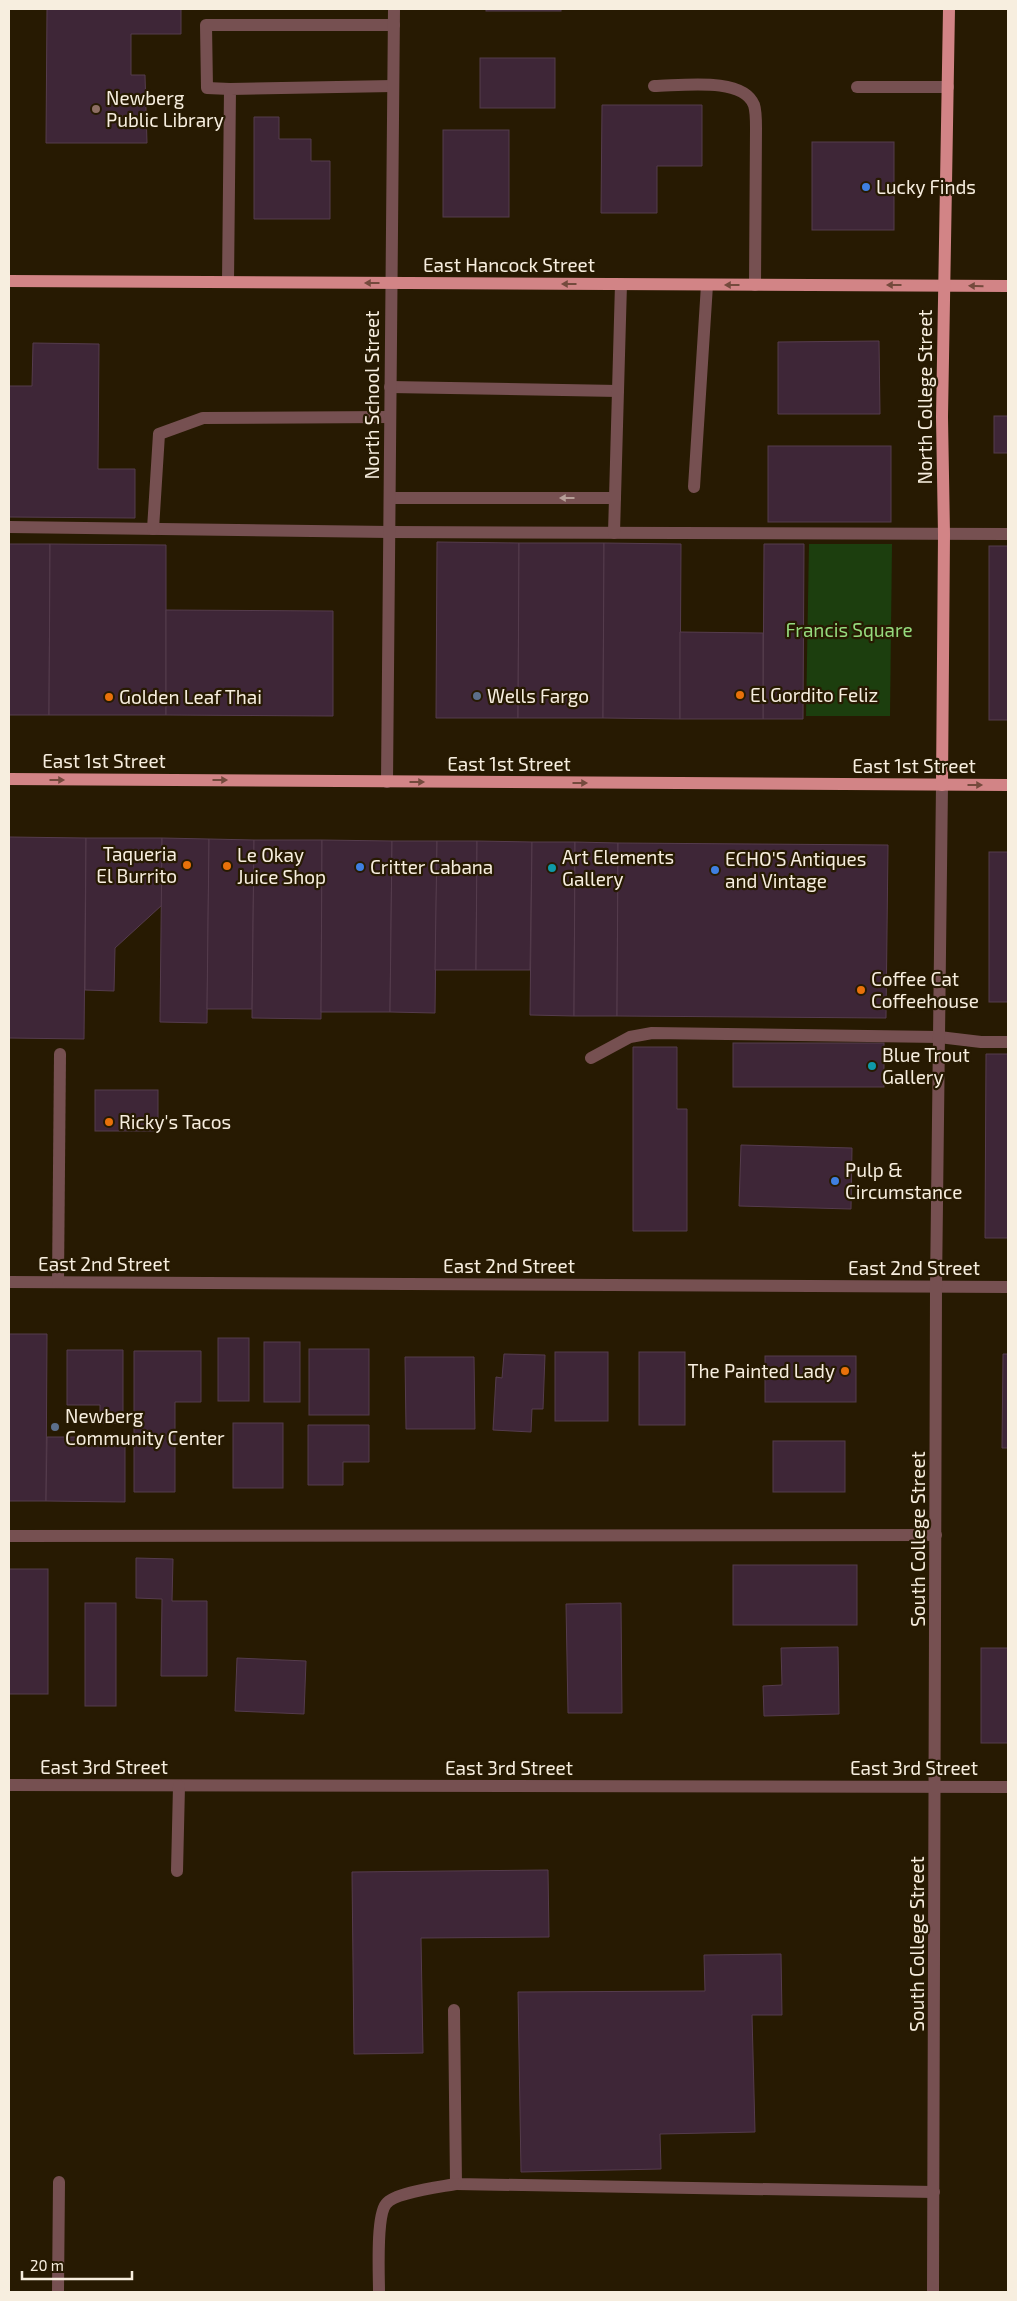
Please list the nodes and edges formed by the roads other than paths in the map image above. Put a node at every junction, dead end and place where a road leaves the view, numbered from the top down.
1 (394, 9) edge
2 (949, 9) edge
3 (394, 25) junction
4 (393, 86) junction
5 (654, 86) dead end
6 (857, 87) dead end
7 (948, 87) junction
8 (230, 89) junction
9 (9, 281) edge
10 (228, 282) junction
11 (391, 283) junction
12 (621, 284) junction
13 (707, 285) junction
14 (755, 285) junction
15 (943, 285) junction
16 (1008, 286) edge
17 (390, 387) junction
18 (618, 391) junction
19 (390, 417) junction
20 (694, 487) dead end
21 (390, 498) junction
22 (615, 498) junction
23 (9, 527) edge
24 (153, 529) junction
25 (389, 532) junction
26 (614, 533) junction
27 (944, 534) junction
28 (1008, 534) edge
29 (9, 779) edge
30 (387, 782) junction
31 (942, 785) junction
32 (1008, 785) edge
33 (939, 1037) junction
34 (1008, 1042) edge
35 (60, 1054) dead end
36 (591, 1058) dead end
37 (9, 1282) edge
38 (58, 1282) junction
39 (936, 1287) junction
40 (1008, 1287) edge
41 (936, 1535) junction
42 (9, 1536) edge
43 (9, 1786) edge
44 (178, 1786) junction
45 (936, 1787) junction
46 (1008, 1787) edge
47 (177, 1871) dead end
48 (454, 2010) dead end
49 (59, 2182) dead end
50 (456, 2184) junction
51 (934, 2192) junction
52 (58, 2292) edge
53 (379, 2292) edge
54 (933, 2292) edge

1 - 3 street, North School Street
2 - 7 main road, North College Street
3 - 4 street, North School Street
3 - 8 street
4 - 8 street
4 - 11 street, North School Street
5 - 14 street
6 - 7 street
7 - 15 main road, North College Street
8 - 10 street
9 - 10 main road, East Hancock Street
11 -> 10 main road, East Hancock Street
12 -> 11 main road, East Hancock Street
11 - 17 street, North School Street
12 - 13 main road, East Hancock Street
12 - 18 street
14 -> 13 main road, East Hancock Street
13 - 20 street
15 -> 14 main road, East Hancock Street
16 -> 15 main road, East Hancock Street
15 - 27 main road, North College Street
17 - 18 street
17 - 19 street, North School Street
18 - 22 street
19 - 21 street, North School Street
19 - 24 street
22 -> 21 street
21 - 25 street, North School Street
22 - 26 street
23 - 24 street
24 - 25 street
25 - 26 street
25 - 30 street, North School Street
26 - 27 street
27 - 28 street
27 - 31 main road, North College Street
29 -> 30 main road, East 1st Street
30 -> 31 main road, East 1st Street
31 -> 32 main road, East 1st Street
31 - 33 street, South College Street
33 - 34 street
33 - 36 street
33 - 39 street, South College Street
35 - 38 street
37 - 38 street, East 2nd Street
38 - 39 street, East 2nd Street
39 - 40 street, East 2nd Street
39 - 41 street, South College Street
41 - 42 street
41 - 45 street, South College Street
43 - 44 street, East 3rd Street
44 - 45 street, East 3rd Street
44 - 47 street
45 - 46 street, East 3rd Street
45 - 51 street, South College Street
48 - 50 street
49 - 52 street
50 - 51 street
50 - 53 street
51 - 54 street, South College Street

